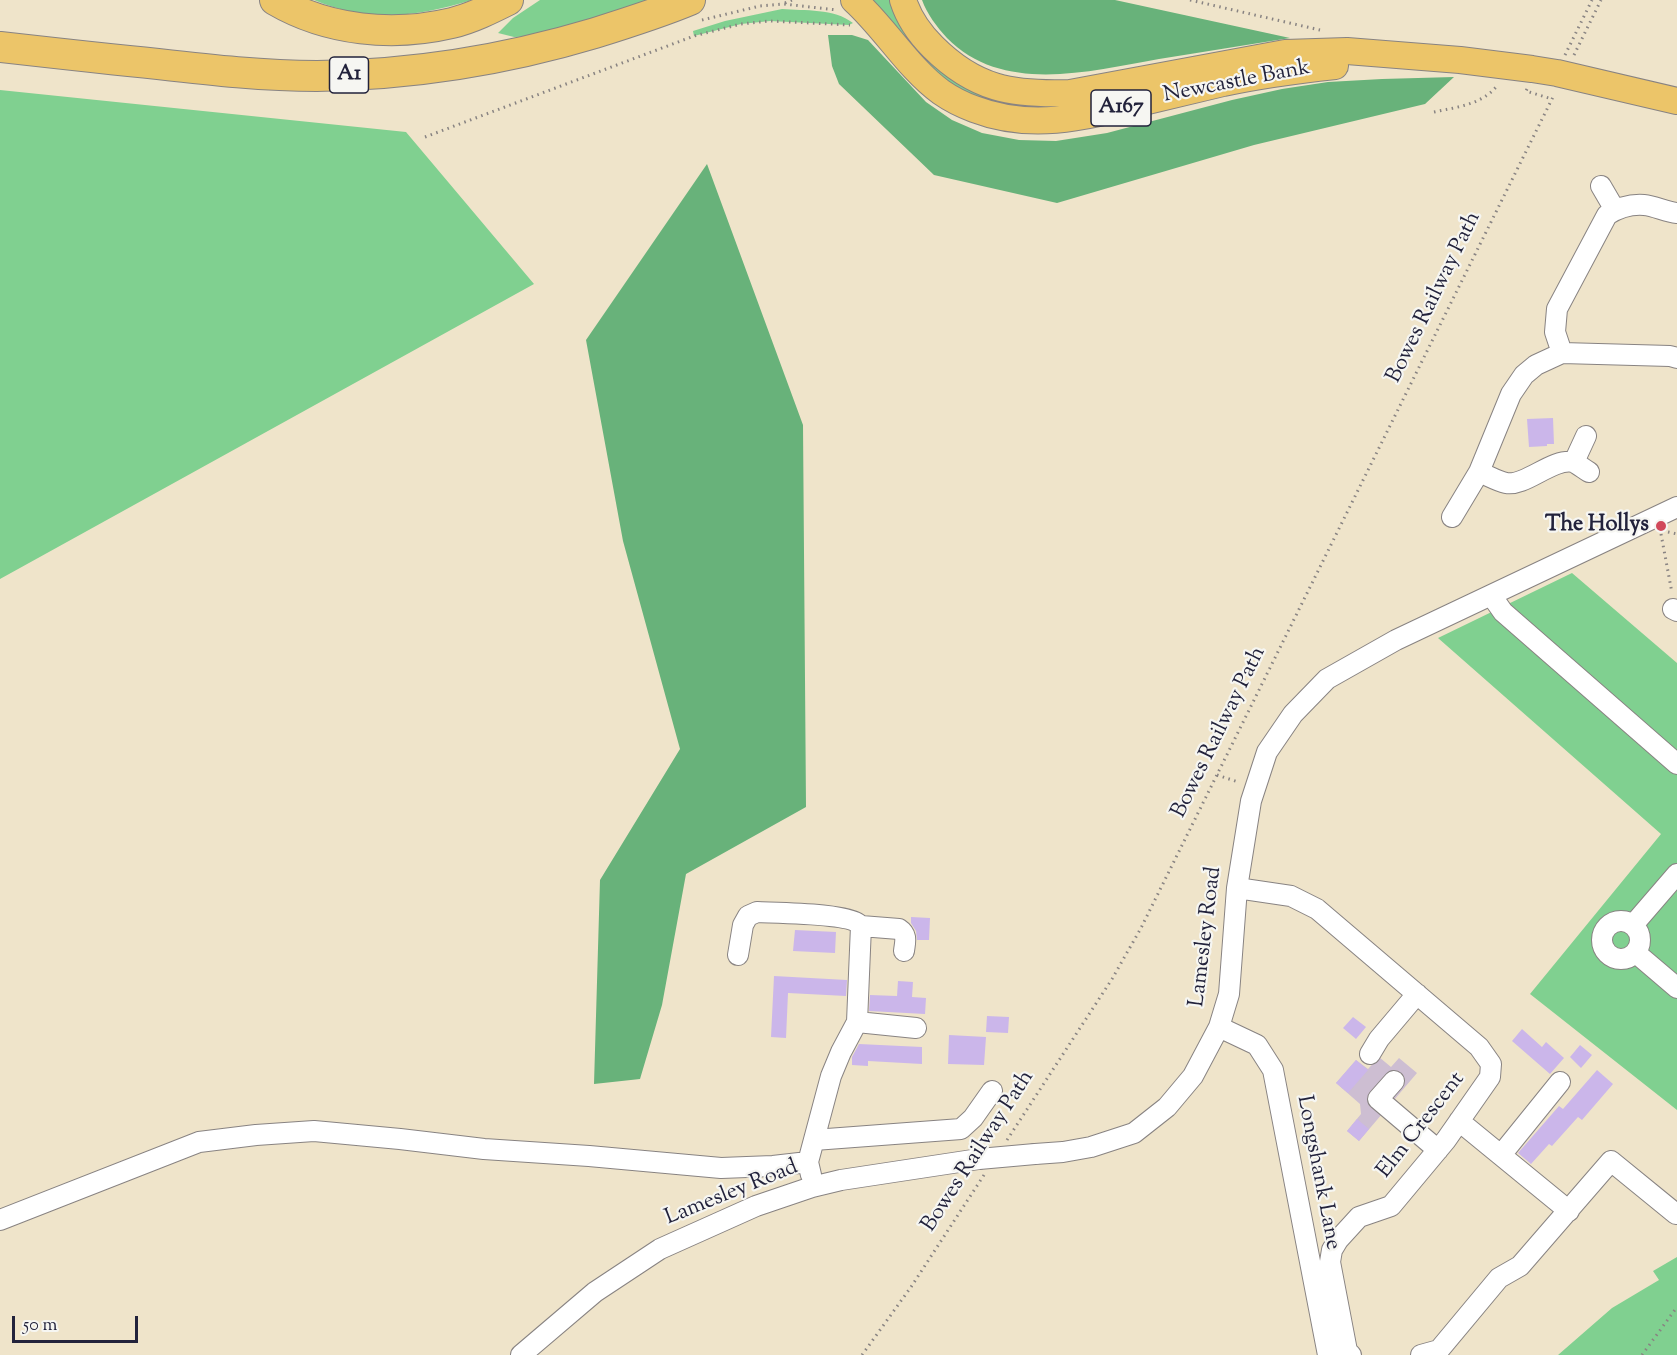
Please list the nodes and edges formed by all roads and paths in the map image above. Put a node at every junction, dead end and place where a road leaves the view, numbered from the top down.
1 (275, 0) edge
2 (508, 0) edge
3 (792, 0) edge
4 (854, 0) edge
5 (903, 0) edge
6 (1190, 0) edge
7 (1592, 0) edge
8 (1601, 0) edge
9 (784, 4) junction
10 (694, 11) edge
11 (876, 22) junction
12 (1330, 33) dead end
13 (0, 47) edge
14 (1574, 55) dead end
15 (1416, 56) junction
16 (1561, 62) dead end
17 (1505, 65) junction
18 (1554, 95) dead end
19 (1677, 101) edge
20 (1434, 112) dead end
21 (425, 137) dead end
22 (1601, 186) dead end
23 (1615, 210) junction
24 (1676, 213) edge
25 (1562, 353) junction
26 (1677, 358) edge
27 (1586, 436) dead end
28 (1479, 472) junction
29 (1677, 507) edge
30 (1658, 516) junction
31 (1452, 517) dead end
32 (1491, 595) junction
33 (1675, 610) edge
34 (1677, 764) edge
35 (1217, 775) junction
36 (1257, 783) junction
37 (1677, 874) edge
38 (1237, 888) junction
39 (1633, 925) junction
40 (861, 926) junction
41 (904, 951) dead end
42 (1636, 953) junction
43 (738, 955) dead end
44 (1677, 988) edge
45 (1417, 994) junction
46 (857, 1022) junction
47 (1219, 1027) junction
48 (916, 1028) dead end
49 (1370, 1054) dead end
50 (1394, 1081) dead end
51 (1560, 1082) dead end
52 (992, 1090) dead end
53 (1459, 1121) junction
54 (814, 1140) junction
55 (1002, 1148) dead end
56 (1438, 1150) junction
57 (1501, 1155) junction
58 (808, 1162) junction
59 (984, 1163) junction
60 (812, 1187) junction
61 (1569, 1211) junction
62 (1676, 1214) edge
63 (0, 1220) edge
64 (1677, 1307) edge
65 (521, 1355) edge
66 (862, 1355) edge
67 (1328, 1355) edge
68 (1351, 1355) edge
69 (1421, 1355) edge
70 (1642, 1355) edge

1 - 2 highway, A1
3 - 9 path
4 - 11 main road, Newcastle Bank / A167
5 - 15 main road, Newcastle Bank / A167
6 - 12 path
7 - 16 path
8 - 14 path
9 - 10 path
9 - 11 path
10 - 13 highway, A1
11 - 15 main road, Newcastle Bank / A167
11 - 21 path
15 - 17 main road, Newcastle Bank / A167
17 - 19 main road, Newcastle Bank / A167
17 - 20 path
18 - 35 path, Bowes Railway Path
22 - 23 street
23 - 24 street
23 - 25 street
25 - 26 street
25 - 28 street
27 - 28 street
28 - 31 street
29 - 30 street, Lamesley Road
30 - 32 street, Lamesley Road
30 - 33 path
32 - 34 street
32 - 36 street, Lamesley Road
35 - 36 path
35 - 55 path, Bowes Railway Path
36 - 38 street, Lamesley Road
37 - 39 street
38 - 45 street, Elm Crescent
38 - 47 street, Lamesley Road
39 - 42 street
39 - 42 street
40 - 41 street
40 - 43 street
40 - 46 street
42 - 44 street
45 - 49 street
45 - 53 street, Elm Crescent
46 - 48 street
46 - 54 street
47 - 59 street, Lamesley Road, bridge
47 - 67 street, Longshank Lane
50 - 56 street
51 - 57 street
52 - 54 street
53 - 56 street, Elm Crescent
53 - 57 street
54 - 58 street
56 - 68 street, Elm Crescent
57 - 61 street
58 - 60 street
58 - 63 street
59 - 60 street, Lamesley Road
59 - 66 path, Bowes Railway Path
60 - 65 street, Lamesley Road
61 - 62 street
61 - 69 street
64 - 70 path

